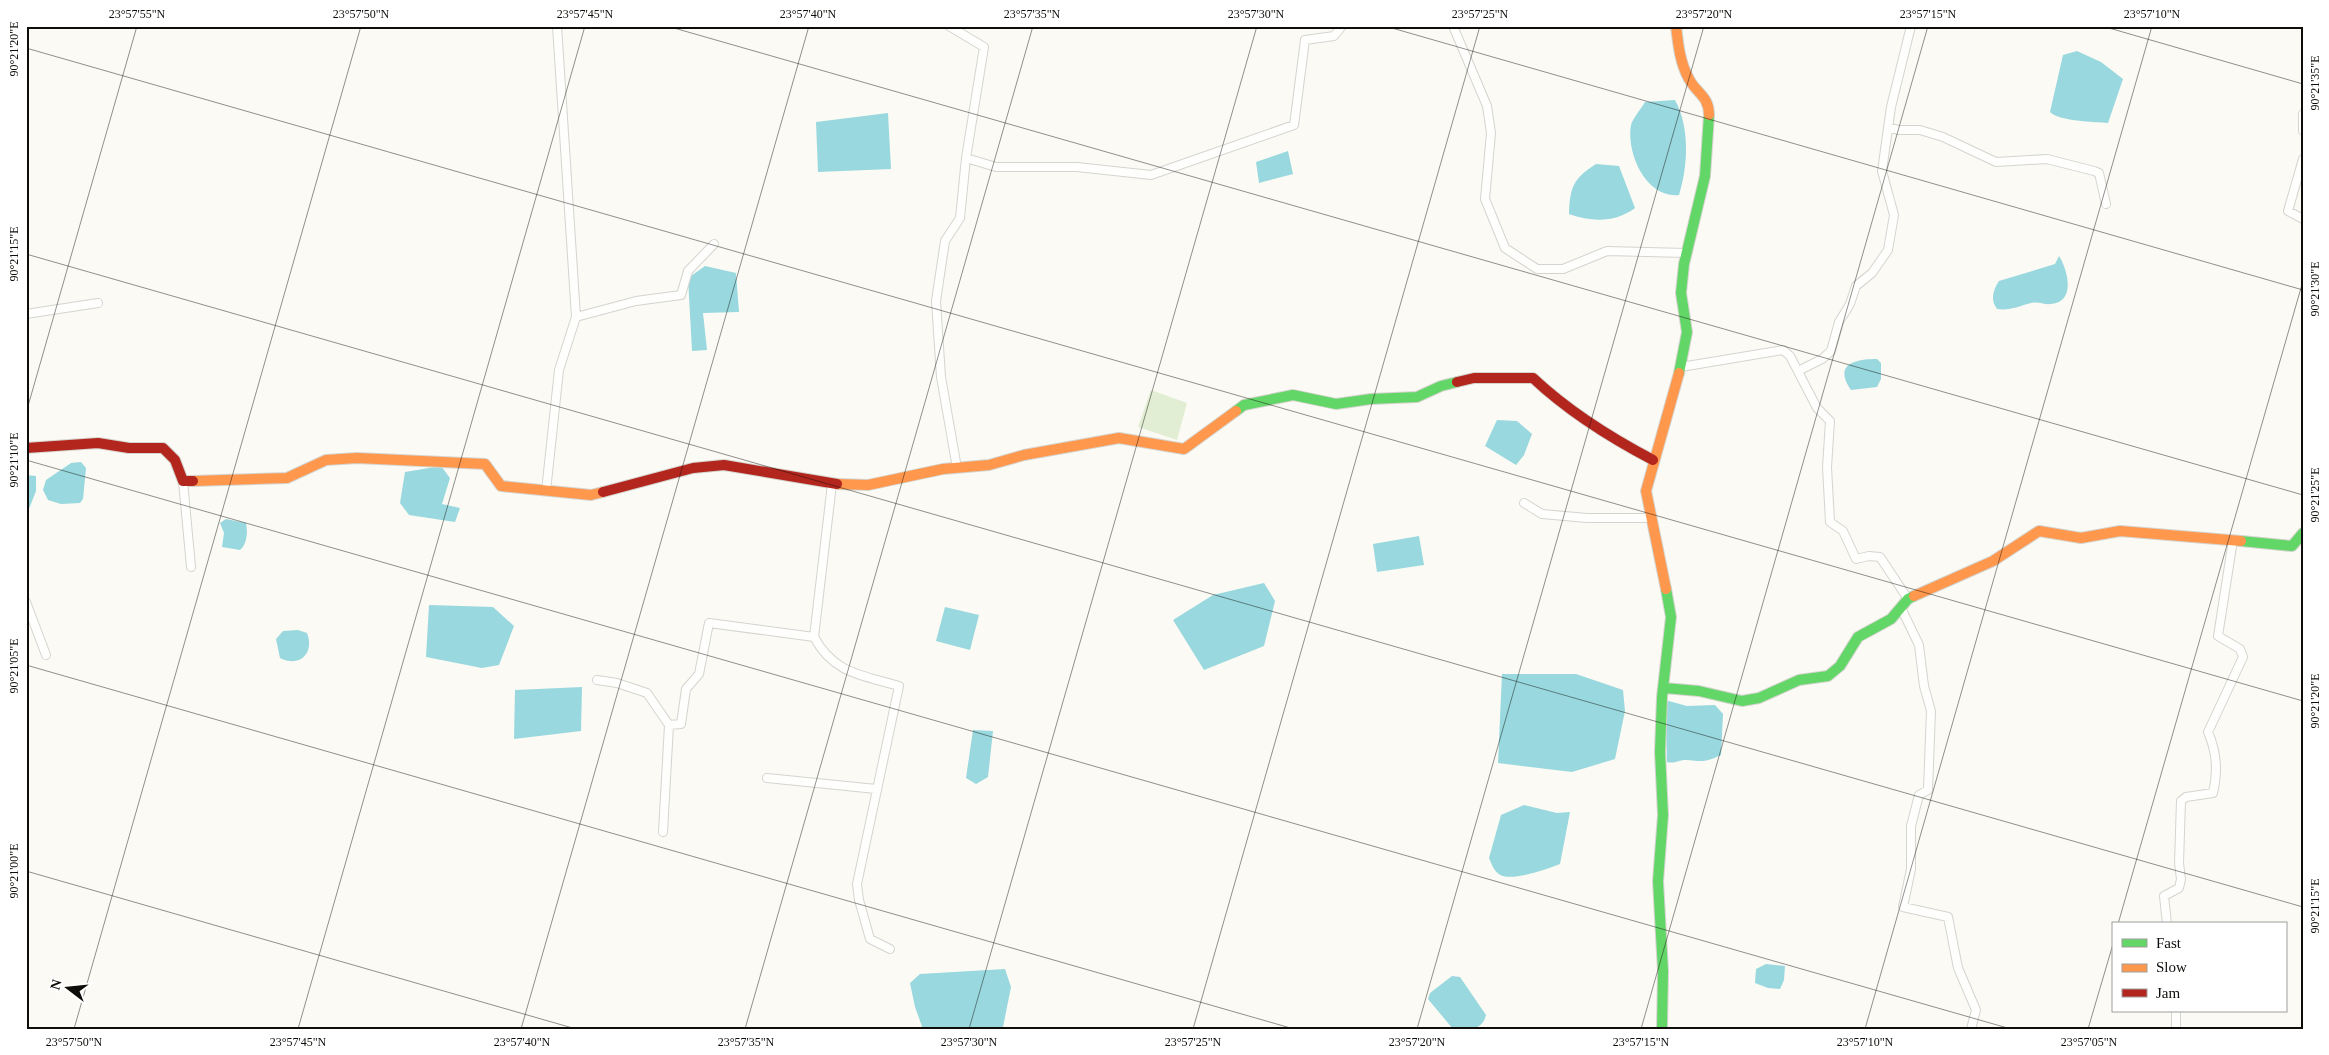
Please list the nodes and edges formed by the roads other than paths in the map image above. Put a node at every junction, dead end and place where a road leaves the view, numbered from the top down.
1 (557, 26) edge
2 (949, 26) edge
3 (1342, 26) edge
4 (1453, 26) edge
5 (1676, 26) edge
6 (1911, 26) edge
7 (2303, 114) edge
8 (1889, 127) junction
9 (2303, 131) edge
10 (966, 158) junction
11 (2303, 159) edge
12 (2106, 204) dead end
13 (2303, 219) edge
14 (714, 244) dead end
15 (1687, 253) junction
16 (98, 302) dead end
17 (26, 314) edge
18 (576, 317) junction
19 (1681, 367) junction
20 (1798, 371) junction
21 (26, 448) edge
22 (1653, 460) junction
23 (958, 468) junction
24 (183, 481) junction
25 (832, 484) junction
26 (546, 491) junction
27 (1524, 503) dead end
28 (1652, 518) junction
29 (2303, 533) edge
30 (2233, 540) junction
31 (192, 567) dead end
32 (1908, 599) junction
33 (26, 602) edge
34 (1902, 610) junction
35 (814, 637) junction
36 (46, 655) dead end
37 (596, 680) dead end
38 (1664, 688) junction
39 (669, 725) junction
40 (768, 778) dead end
41 (876, 789) junction
42 (663, 832) dead end
43 (2167, 922) edge
44 (890, 948) dead end
45 (2176, 1012) edge
46 (1662, 1029) edge
47 (1972, 1029) edge
48 (2176, 1029) edge

1 - 18 street
2 - 10 street
3 - 10 street
4 - 15 street
5 - 15 street
6 - 8 street
7 - 9 street
8 - 12 street
8 - 20 street
10 - 23 street
11 - 13 street
14 - 18 street
15 - 19 street
16 - 17 street
18 - 26 street
19 - 20 street
19 - 22 street
20 - 32 street
21 - 24 street
22 - 23 street
22 - 28 street
23 - 25 street
24 - 26 street
24 - 31 street
25 - 26 street
25 - 35 street
27 - 28 street
28 - 38 street
29 - 30 street
30 - 32 street
30 - 43 street
32 - 34 street
33 - 36 street
34 - 38 street
34 - 47 street
35 - 39 street
35 - 41 street
37 - 39 street
38 - 46 street
39 - 42 street
40 - 41 street
41 - 44 street
45 - 48 street

